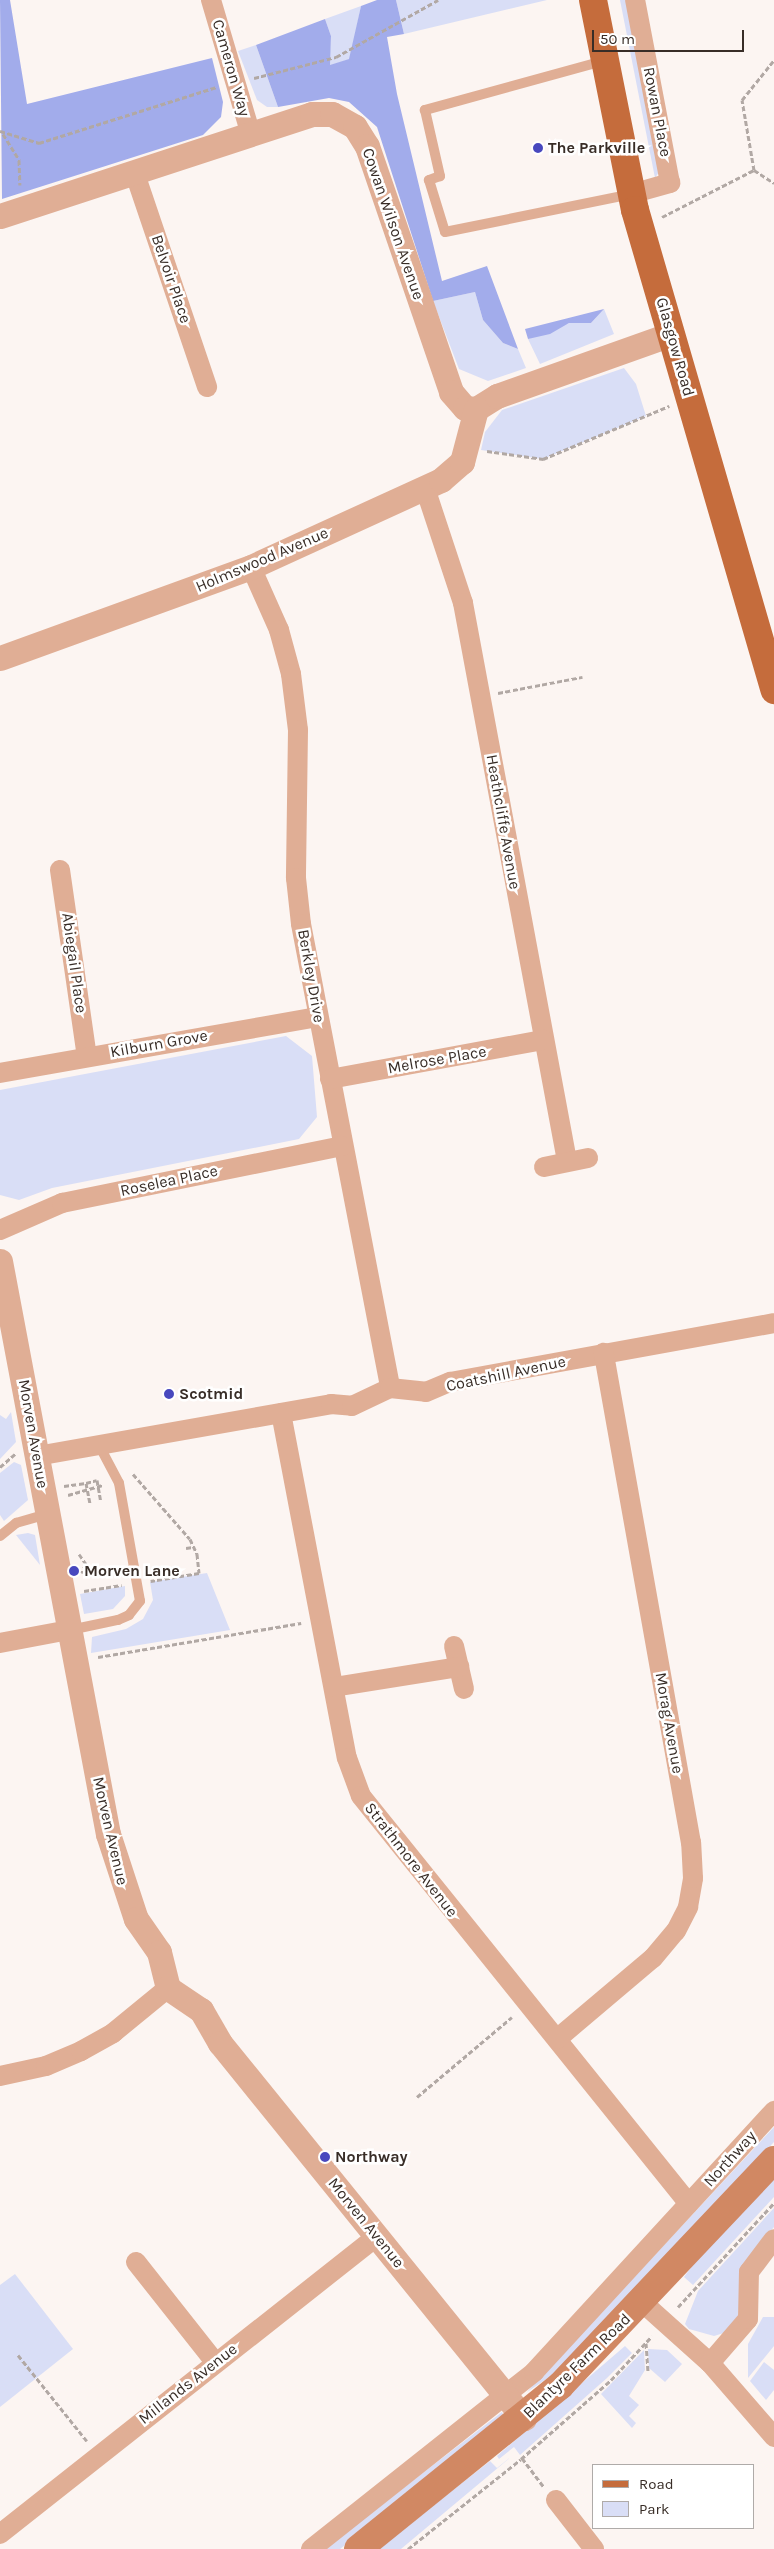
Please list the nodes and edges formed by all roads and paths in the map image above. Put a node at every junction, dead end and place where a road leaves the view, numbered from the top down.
1 (593, 0) edge
2 (635, 0) edge
3 (214, 1) edge
4 (774, 60) edge
5 (604, 61) junction
6 (2, 133) dead end
7 (252, 135) junction
8 (754, 170) junction
9 (134, 171) junction
10 (774, 183) edge
11 (631, 194) junction
12 (11, 212) edge
13 (661, 217) dead end
14 (671, 334) junction
15 (207, 387) dead end
16 (668, 406) dead end
17 (476, 409) junction
18 (466, 448) junction
19 (425, 488) junction
20 (251, 567) junction
21 (0, 658) edge
22 (582, 677) dead end
23 (774, 690) edge
24 (480, 697) junction
25 (60, 870) dead end
26 (318, 1016) junction
27 (543, 1040) junction
28 (87, 1057) junction
29 (0, 1073) edge
30 (330, 1080) junction
31 (342, 1146) junction
32 (588, 1158) dead end
33 (567, 1161) junction
34 (544, 1167) dead end
35 (0, 1230) edge
36 (0, 1261) edge
37 (774, 1323) edge
38 (604, 1354) junction
39 (390, 1388) junction
40 (281, 1413) junction
41 (99, 1445) junction
42 (29, 1453) junction
43 (0, 1467) edge
44 (130, 1471) dead end
45 (100, 1473) dead end
46 (86, 1483) junction
47 (64, 1486) dead end
48 (98, 1486) junction
49 (87, 1488) junction
50 (101, 1502) dead end
51 (90, 1504) dead end
52 (57, 1508) junction
53 (0, 1536) edge
54 (74, 1545) dead end
55 (193, 1547) junction
56 (186, 1548) dead end
57 (138, 1582) junction
58 (322, 1619) junction
59 (69, 1630) junction
60 (0, 1643) edge
61 (454, 1646) dead end
62 (75, 1660) junction
63 (459, 1667) junction
64 (334, 1687) junction
65 (464, 1688) dead end
66 (168, 1988) junction
67 (528, 2004) junction
68 (557, 2039) junction
69 (0, 2076) edge
70 (417, 2097) dead end
71 (774, 2111) edge
72 (774, 2160) edge
73 (689, 2204) junction
74 (377, 2236) junction
75 (774, 2239) edge
76 (136, 2262) dead end
77 (642, 2302) junction
78 (646, 2342) dead end
79 (18, 2355) dead end
80 (215, 2362) junction
81 (710, 2363) junction
82 (648, 2372) dead end
83 (503, 2392) junction
84 (524, 2418) junction
85 (774, 2437) edge
86 (98, 2455) junction
87 (522, 2458) dead end
88 (556, 2500) joint
89 (0, 2534) edge
90 (311, 2549) edge
91 (358, 2549) edge
92 (594, 2549) edge

1 - 5 main road, Glasgow Road
2 - 11 street, Rowan Place
3 - 7 street, Cameron Way
4 - 8 path
5 - 11 main road, Glasgow Road
5 - 11 lane
6 - 12 path
7 - 9 street, Cowan Wilson Avenue
7 - 17 street, Cowan Wilson Avenue
8 - 10 path
8 - 13 path
9 - 12 street, Cowan Wilson Avenue
9 - 15 street, Belvoir Place
11 - 14 main road, Glasgow Road
14 - 17 street
14 - 23 main road, Glasgow Road
16 - 18 path
17 - 18 street, Holmswood Avenue
18 - 19 street, Holmswood Avenue
19 - 20 street, Holmswood Avenue
19 - 24 street, Heathcliffe Avenue
20 - 21 street, Holmswood Avenue
20 - 26 street, Berkley Drive
22 - 24 path
24 - 27 street, Heathcliffe Avenue
25 - 28 street, Abiegail Place
26 - 28 street, Kilburn Grove
26 - 30 street, Berkley Drive
27 - 30 street, Melrose Place
27 - 33 street, Heathcliffe Avenue
28 - 29 street, Kilburn Grove
30 - 31 street, Berkley Drive
31 - 35 street, Roselea Place
31 - 39 street, Berkley Drive
32 - 33 street
33 - 34 street
36 - 42 street, Morven Avenue
37 - 38 street, Coatshill Avenue
38 - 39 street, Coatshill Avenue
38 - 68 street, Morag Avenue
39 - 40 street
40 - 41 street
40 - 58 street, Strathmore Avenue
41 - 42 street
41 - 57 lane
42 - 43 path
42 - 52 street, Morven Avenue
44 - 55 path
45 - 48 path
46 - 47 path
46 - 48 path
46 - 49 path
48 - 49 path
48 - 50 path
49 - 51 path
49 - 52 path
52 - 53 lane
52 - 59 street, Morven Avenue
54 - 57 path
55 - 56 path
55 - 57 path
57 - 59 lane
58 - 62 path
58 - 64 street, Strathmore Avenue
59 - 60 street
59 - 62 street, Morven Avenue
61 - 63 street
62 - 66 street, Morven Avenue
63 - 64 street
63 - 65 street
64 - 67 street, Strathmore Avenue
66 - 69 street
66 - 74 street, Morven Avenue
67 - 68 street, Strathmore Avenue
67 - 70 path
68 - 73 street, Strathmore Avenue
71 - 73 street, Northway
72 - 77 main road, Blantyre Farm Road
73 - 83 street, Northway
74 - 80 street, Millands Avenue
74 - 83 street, Morven Avenue
75 - 81 street
76 - 80 street
77 - 81 street
77 - 84 main road, Blantyre Farm Road
78 - 82 path
79 - 86 path
80 - 86 street, Millands Avenue
81 - 85 street
83 - 84 street, Morven Avenue
83 - 90 street, Northway
84 - 91 main road, Blantyre Farm Road
86 - 89 street, Millands Avenue
87 - 88 path
88 - 92 street

